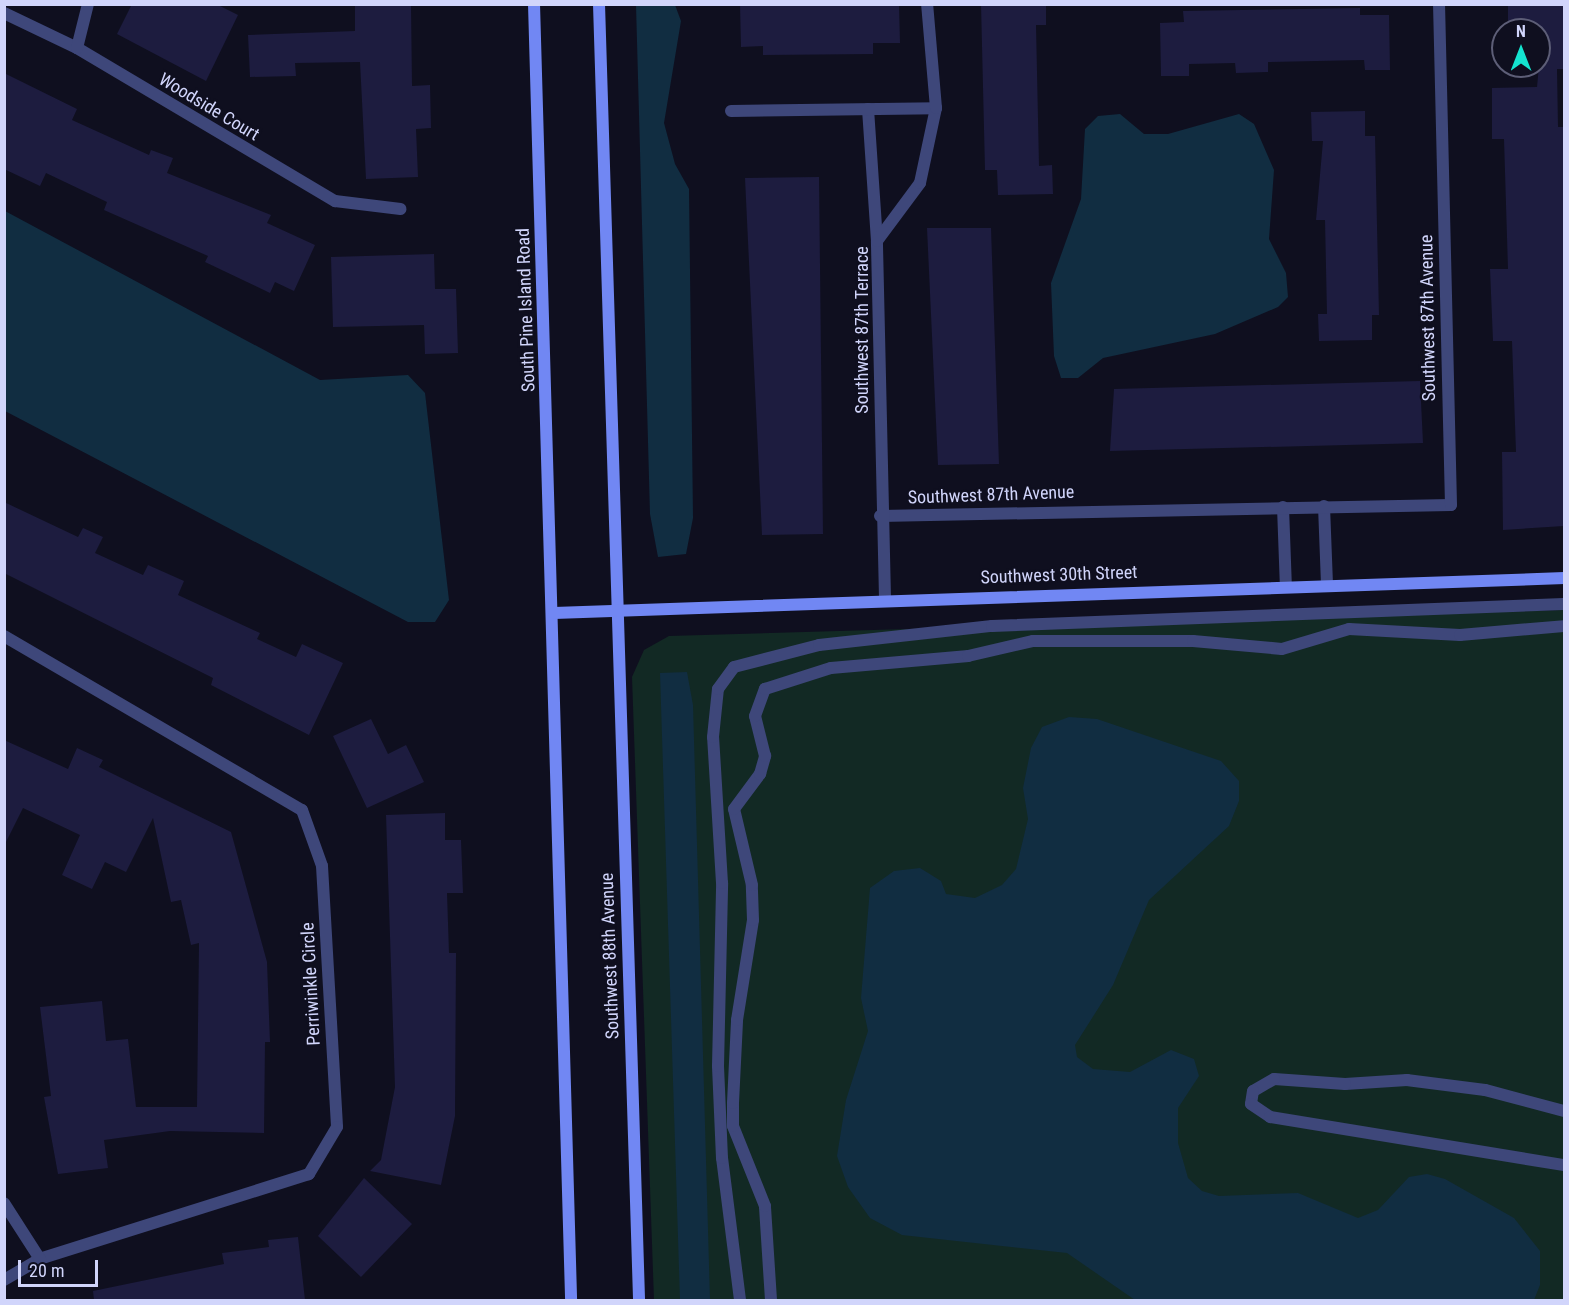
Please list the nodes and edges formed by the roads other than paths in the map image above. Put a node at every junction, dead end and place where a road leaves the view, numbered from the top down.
1 (88, 4) edge
2 (534, 4) edge
3 (599, 4) edge
4 (927, 4) edge
5 (1439, 4) edge
6 (4, 13) edge
7 (77, 48) junction
8 (936, 108) junction
9 (868, 109) junction
10 (731, 111) dead end
11 (401, 209) dead end
12 (877, 242) junction
13 (1324, 506) junction
14 (1283, 507) junction
15 (880, 516) junction
16 (1564, 578) edge
17 (1326, 585) junction
18 (1286, 587) junction
19 (885, 598) junction
20 (1564, 604) edge
21 (618, 610) junction
22 (554, 613) junction
23 (1564, 626) edge
24 (4, 636) edge
25 (1564, 1111) edge
26 (1564, 1165) edge
27 (4, 1203) edge
28 (40, 1260) junction
29 (4, 1280) edge
30 (571, 1300) edge
31 (639, 1300) edge
32 (740, 1300) edge
33 (771, 1300) edge

1 - 7 street
2 - 22 main road, South Pine Island Road
3 - 21 main road
4 - 8 street, Southwest 87th Terrace
5 - 13 street, Southwest 87th Avenue
6 - 7 street, Woodside Court
7 - 11 street, Woodside Court
8 - 9 street
8 - 12 street, Southwest 87th Terrace
9 - 10 street
9 - 12 street
12 - 15 street, Southwest 87th Terrace
13 - 14 street, Southwest 87th Avenue
13 - 17 street
14 - 15 street, Southwest 87th Avenue
14 - 18 street
15 - 19 street, Southwest 87th Terrace
16 - 17 main road, Southwest 30th Street
17 - 18 main road, Southwest 30th Street
18 - 19 main road, Southwest 30th Street
19 - 21 main road, Southwest 30th Street
20 - 32 street
21 - 22 main road, Southwest 30th Street
21 - 31 main road, Southwest 88th Avenue
22 - 30 main road
23 - 33 street
24 - 28 street, Perriwinkle Circle
25 - 26 street
27 - 28 street
28 - 29 street, Perriwinkle Circle

